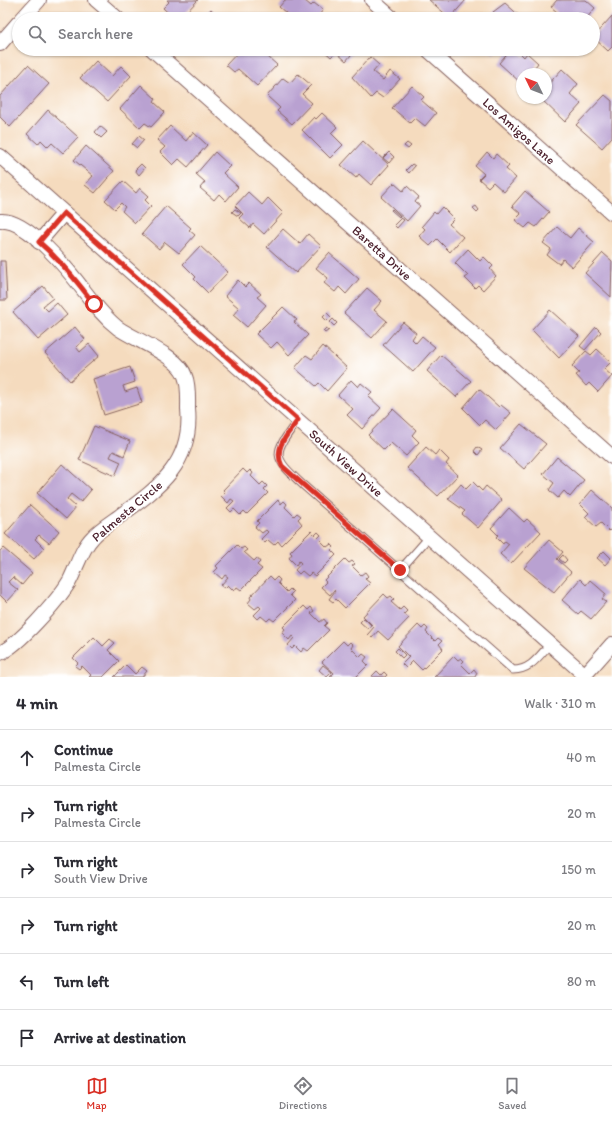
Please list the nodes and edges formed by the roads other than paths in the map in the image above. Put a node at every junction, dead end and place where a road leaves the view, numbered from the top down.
1 (39, 0) edge
2 (96, 0) edge
3 (372, 0) edge
4 (28, 12) edge
5 (110, 12) edge
6 (385, 12) edge
7 (12, 30) edge
8 (0, 44) edge
9 (160, 56) edge
10 (435, 56) edge
11 (0, 156) edge
12 (64, 213) junction
13 (612, 213) edge
14 (0, 221) edge
15 (39, 242) junction
16 (298, 420) junction
17 (612, 457) edge
18 (429, 537) junction
19 (400, 570) junction
20 (550, 644) junction
21 (612, 644) edge
22 (0, 653) edge
23 (584, 676) edge

1 - 4 street
2 - 5 street
3 - 6 street
7 - 8 street
9 - 17 street, Baretta Drive
10 - 13 street, Los Amigos Lane
11 - 12 street, South View Drive
12 - 15 street
12 - 16 street, South View Drive
14 - 15 street, Palmesta Circle
15 - 22 street, Palmesta Circle
16 - 18 street, South View Drive
16 - 19 lane
18 - 19 lane
18 - 20 street, South View Drive
19 - 20 lane
20 - 23 street, South View Drive
21 - 23 street

